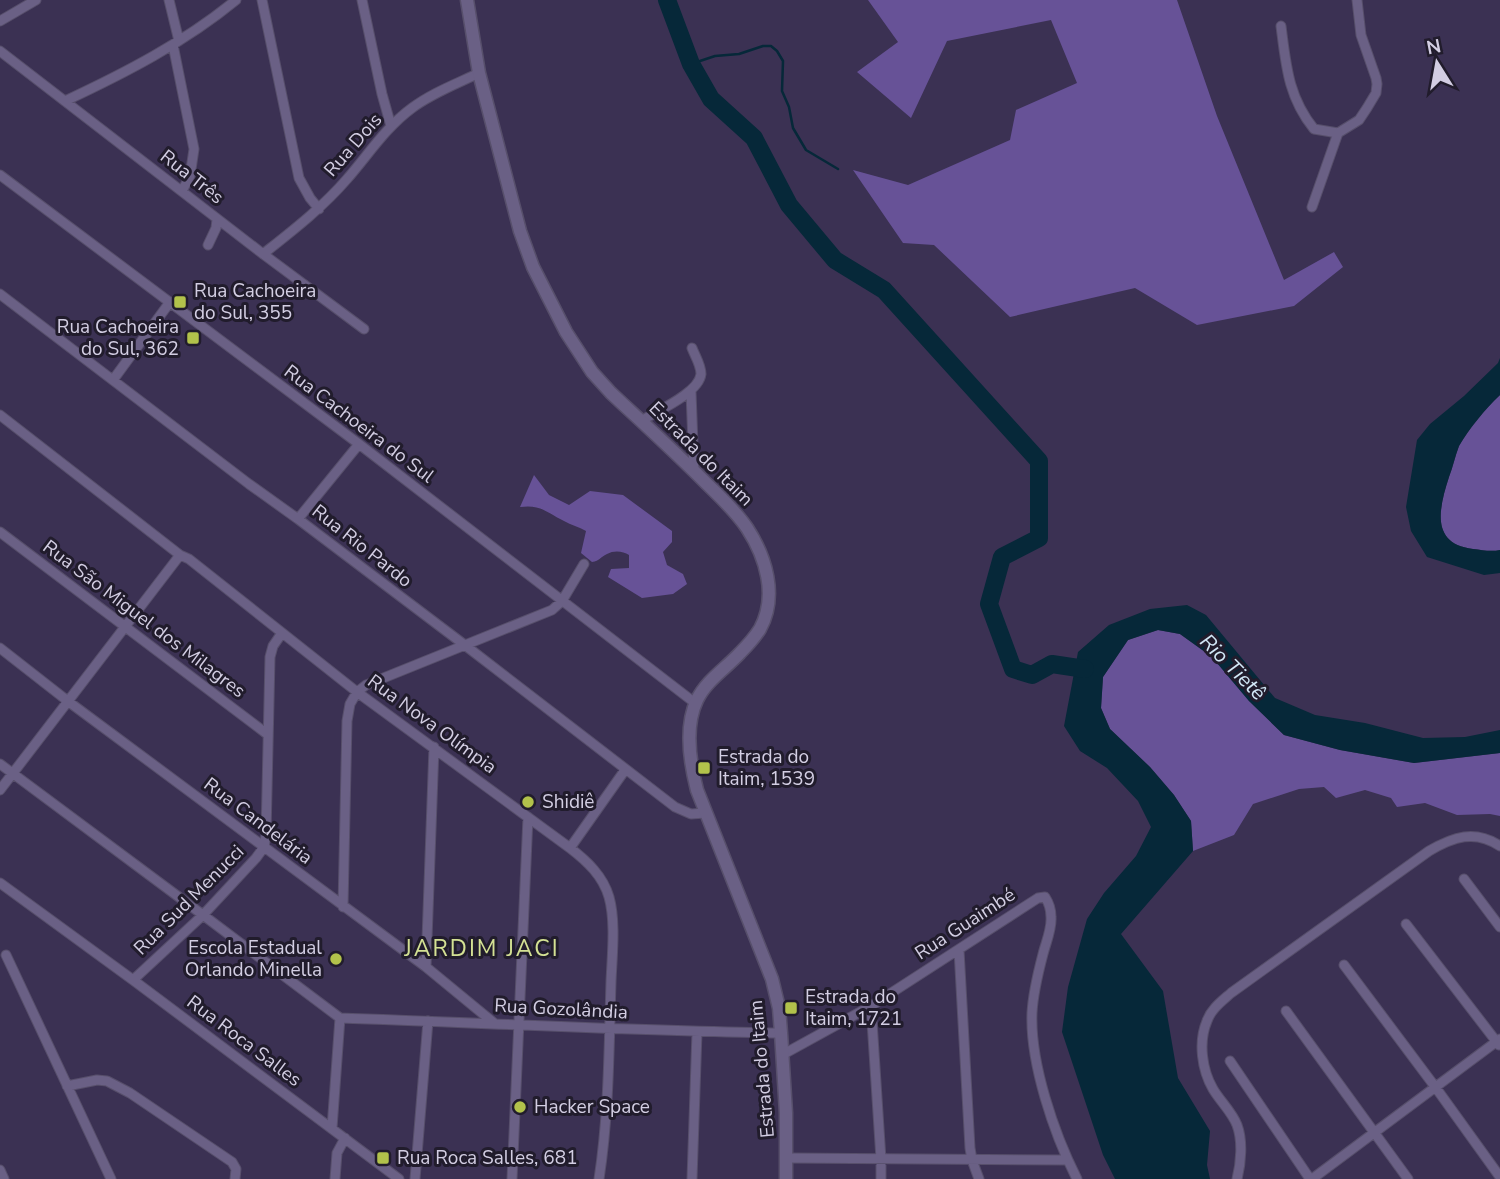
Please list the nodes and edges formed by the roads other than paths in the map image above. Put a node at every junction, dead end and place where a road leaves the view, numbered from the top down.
1 (36, 0) edge
2 (169, 0) edge
3 (236, 0) edge
4 (262, 0) edge
5 (362, 0) edge
6 (467, 0) edge
7 (1357, 0) edge
8 (0, 20) edge
9 (1282, 26) dead end
10 (176, 43) junction
11 (0, 51) edge
12 (479, 73) junction
13 (65, 102) junction
14 (391, 126) junction
15 (1338, 133) junction
16 (0, 174) edge
17 (182, 191) junction
18 (1312, 207) dead end
19 (319, 209) junction
20 (217, 219) junction
21 (208, 245) dead end
22 (263, 254) junction
23 (0, 295) edge
24 (170, 302) junction
25 (364, 329) dead end
26 (692, 348) dead end
27 (113, 380) junction
28 (691, 392) junction
29 (0, 415) edge
30 (641, 421) junction
31 (359, 444) junction
32 (694, 471) junction
33 (298, 519) junction
34 (0, 532) edge
35 (180, 555) junction
36 (584, 564) dead end
37 (562, 601) junction
38 (126, 626) junction
39 (282, 634) junction
40 (466, 646) junction
41 (0, 648) edge
42 (357, 692) junction
43 (69, 702) junction
44 (695, 703) junction
45 (267, 734) junction
46 (434, 747) junction
47 (0, 764) edge
48 (625, 770) junction
49 (13, 774) junction
50 (0, 790) edge
51 (705, 813) junction
52 (528, 817) junction
53 (1500, 846) edge
54 (264, 847) junction
55 (570, 848) junction
56 (1464, 879) dead end
57 (0, 883) edge
58 (343, 907) junction
59 (203, 915) junction
60 (1406, 924) dead end
61 (1500, 926) edge
62 (959, 950) junction
63 (6, 955) dead end
64 (1344, 965) dead end
65 (426, 967) junction
66 (133, 980) junction
67 (871, 1006) junction
68 (1286, 1011) dead end
69 (340, 1018) junction
70 (428, 1021) junction
71 (494, 1023) junction
72 (518, 1024) junction
73 (610, 1028) junction
74 (697, 1032) junction
75 (781, 1033) junction
76 (1499, 1043) edge
77 (782, 1055) junction
78 (1230, 1061) dead end
79 (67, 1086) junction
80 (1436, 1088) junction
81 (332, 1128) junction
82 (1375, 1133) junction
83 (345, 1138) junction
84 (787, 1158) junction
85 (881, 1159) junction
86 (972, 1160) junction
87 (1067, 1160) junction
88 (0, 1170) edge
89 (1500, 1177) edge
90 (4, 1179) edge
91 (111, 1179) edge
92 (235, 1179) edge
93 (335, 1179) edge
94 (399, 1179) edge
95 (415, 1179) edge
96 (512, 1179) edge
97 (599, 1179) edge
98 (692, 1179) edge
99 (786, 1179) edge
100 (881, 1179) edge
101 (979, 1179) edge
102 (1077, 1179) edge
103 (1237, 1179) edge
104 (1311, 1179) edge
105 (1408, 1179) edge

1 - 8 street
2 - 10 street
3 - 10 street
4 - 19 street
5 - 14 street
6 - 12 street, Estrada do Itaim
7 - 15 street
9 - 15 street
10 - 13 street
10 - 17 street
11 - 13 street, Rua Três
12 - 14 street, Rua Dois
12 - 30 street, Estrada do Itaim
13 - 17 street, Rua Três
14 - 19 street, Rua Dois
15 - 18 street
16 - 24 street, Rua Cachoeira do Sul
17 - 20 street, Rua Três
19 - 22 street, Rua Dois
20 - 21 street
20 - 22 street, Rua Três
22 - 25 street, Rua Três
23 - 27 street, Rua Rio Pardo
24 - 27 street
24 - 31 street, Rua Cachoeira do Sul
26 - 28 street
27 - 33 street, Rua Rio Pardo
28 - 30 street
28 - 32 street
29 - 35 street, Rua Nova Olímpia
30 - 32 street, Estrada do Itaim
31 - 33 street
31 - 37 street, Rua Cachoeira do Sul
32 - 44 street, Estrada do Itaim
33 - 40 street, Rua Rio Pardo
34 - 38 street, Rua São Miguel dos Milagres
35 - 38 street
35 - 39 street, Rua Nova Olímpia
36 - 37 street
37 - 40 street
37 - 44 street, Rua Cachoeira do Sul
38 - 43 street
38 - 45 street, Rua São Miguel dos Milagres
39 - 42 street, Rua Nova Olímpia
39 - 45 street, Rua Sud Menucci
40 - 42 street
40 - 48 street, Rua Rio Pardo
41 - 43 street, Rua Candelária
42 - 46 street, Rua Nova Olímpia
42 - 58 street
43 - 49 street
43 - 54 street, Rua Candelária
44 - 51 street, Estrada do Itaim
45 - 54 street, Rua Sud Menucci
46 - 52 street, Rua Nova Olímpia
46 - 65 street
47 - 49 street
48 - 51 street, Rua Rio Pardo
48 - 55 street
49 - 50 street
49 - 59 street
51 - 75 street, Estrada do Itaim
52 - 55 street, Rua Nova Olímpia
52 - 72 street
53 - 103 street
54 - 58 street, Rua Candelária
54 - 59 street, Rua Sud Menucci
55 - 73 street, Rua Nova Olímpia
56 - 61 street
57 - 66 street, Rua Roca Salles
58 - 65 street, Rua Candelária
59 - 66 street, Rua Sud Menucci
59 - 69 street
60 - 76 street
62 - 67 street, Rua Guaimbé
62 - 86 street
62 - 87 street, Rua Guaimbé
63 - 79 street
64 - 80 street
65 - 71 street, Rua Candelária
66 - 81 street, Rua Roca Salles
67 - 77 street, Rua Guaimbé
67 - 85 street
68 - 82 street
69 - 70 street, Rua Gozolândia
69 - 81 street
70 - 71 street, Rua Gozolândia
70 - 95 street
71 - 72 street, Rua Gozolândia
72 - 73 street, Rua Gozolândia
72 - 96 street
73 - 74 street, Rua Gozolândia
73 - 97 street, Rua Nova Olímpia
74 - 75 street, Rua Gozolândia
74 - 98 street
75 - 77 street, Estrada do Itaim
76 - 80 street
77 - 84 street, Estrada do Itaim
78 - 104 street
79 - 91 street
79 - 92 street
80 - 82 street
80 - 89 street
81 - 83 street, Rua Roca Salles
82 - 104 street
82 - 105 street
83 - 93 street
83 - 94 street, Rua Roca Salles
84 - 85 street
84 - 99 street, Estrada do Itaim
85 - 86 street
85 - 100 street
86 - 87 street
86 - 101 street
87 - 102 street, Rua Guaimbé
88 - 90 street

